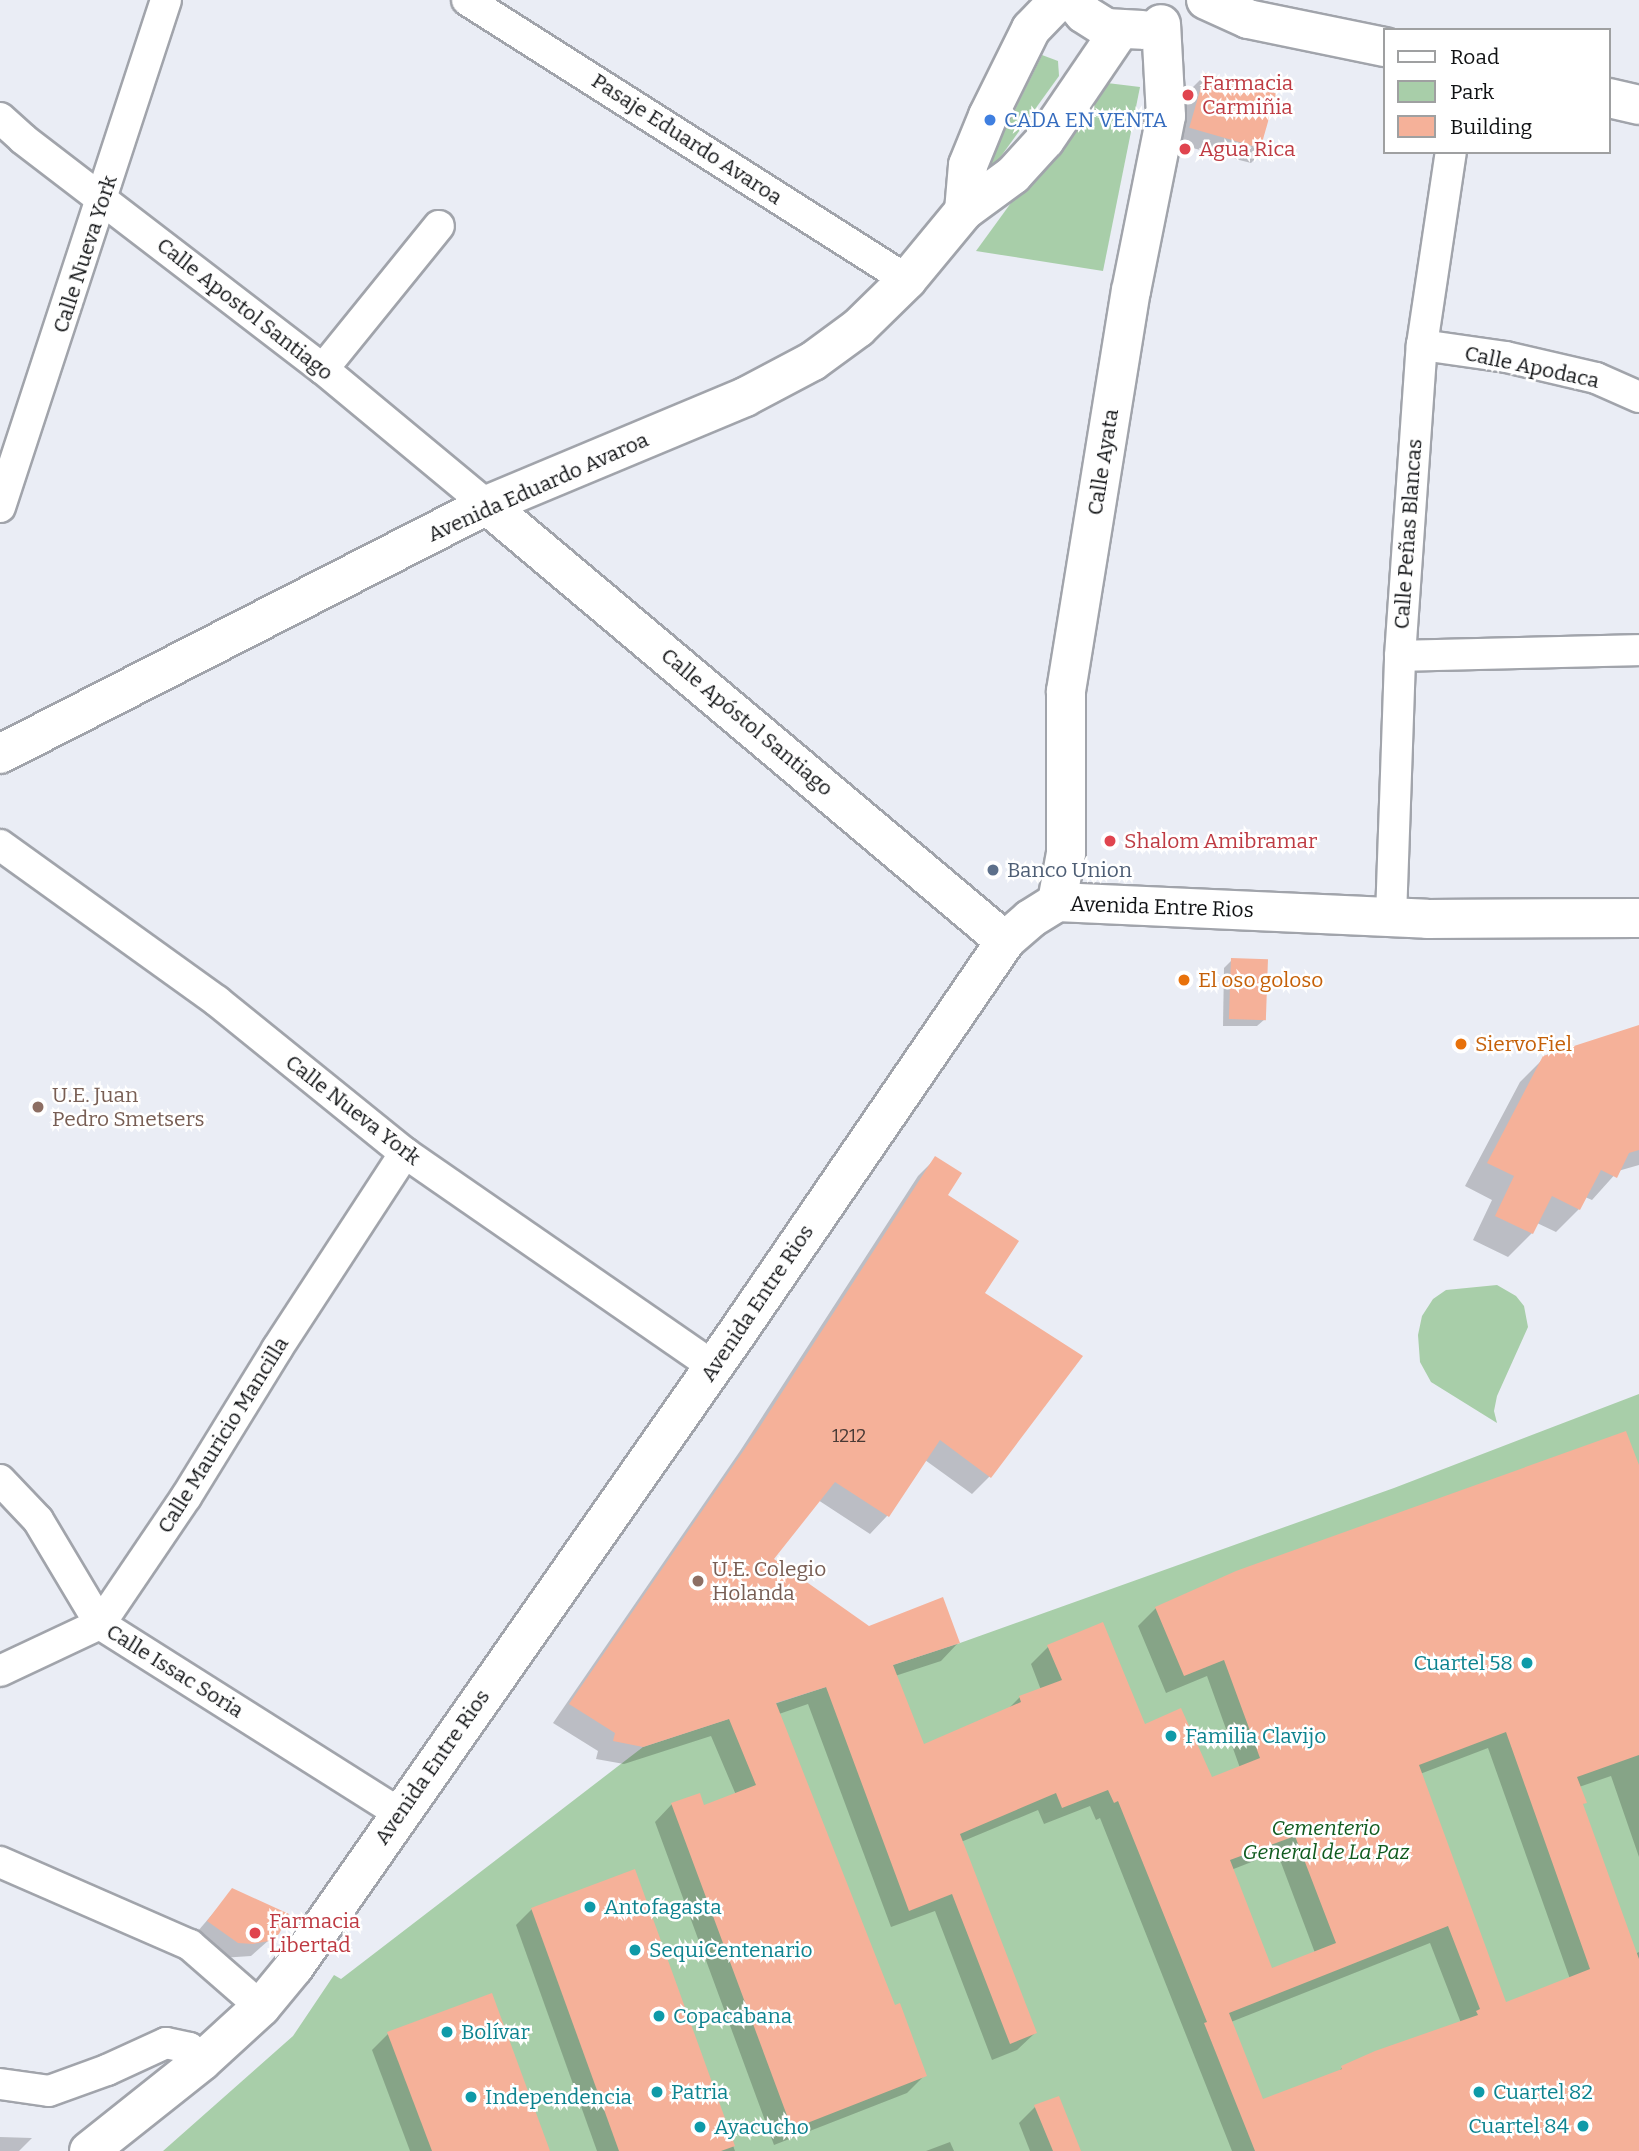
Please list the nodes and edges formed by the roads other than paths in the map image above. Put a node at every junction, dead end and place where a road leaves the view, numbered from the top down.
1 (166, 0) edge
2 (467, 0) edge
3 (1059, 0) edge
4 (1072, 0) edge
5 (1206, 0) edge
6 (1175, 12) edge
7 (1119, 31) junction
8 (1384, 47) edge
9 (1611, 98) edge
10 (1639, 105) edge
11 (0, 118) edge
12 (1451, 154) edge
13 (103, 199) junction
14 (964, 211) junction
15 (439, 226) dead end
16 (907, 280) junction
17 (1422, 345) junction
18 (323, 369) junction
19 (1639, 397) edge
20 (487, 505) junction
21 (0, 507) edge
22 (1639, 650) edge
23 (1400, 656) junction
24 (0, 754) edge
25 (0, 845) edge
26 (1057, 902) junction
27 (1391, 917) junction
28 (1639, 918) edge
29 (1005, 941) junction
30 (405, 1153) junction
31 (713, 1366) junction
32 (0, 1480) edge
33 (100, 1624) junction
34 (0, 1671) edge
35 (399, 1813) junction
36 (0, 1862) edge
37 (261, 2007) junction
38 (202, 2061) junction
39 (0, 2084) edge
40 (89, 2151) edge

1 - 13 street, Calle Nueva York
2 - 16 street, Pasaje Eduardo Avaroa
3 - 14 main road
4 - 7 main road
5 - 8 main road
6 - 7 main road
6 - 26 main road, Calle Ayata
7 - 14 main road, Avenida Eduardo Avaroa
9 - 10 main road
11 - 13 street, Calle Apostol Santiago
12 - 17 street, Calle Peñas Blancas
13 - 18 street, Calle Apostol Santiago
13 - 21 street, Calle Nueva York
14 - 16 main road, Avenida Eduardo Avaroa
15 - 18 street
16 - 20 main road, Avenida Eduardo Avaroa
17 - 19 street, Calle Apodaca
17 - 23 street, Calle Peñas Blancas
18 - 20 street, Calle Apostol Santiago
20 - 24 main road, Avenida Eduardo Avaroa
20 - 29 main road, Calle Apóstol Santiago
22 - 23 street
23 - 27 street, Calle Peñas Blancas
25 - 30 street, Calle Nueva York
26 - 27 main road, Avenida Entre Rios
26 - 29 main road, Avenida Entre Rios
27 - 28 main road, Avenida Entre Rios
29 - 31 main road, Avenida Entre Rios
30 - 31 street, Calle Nueva York
30 - 33 street, Calle Mauricio Mancilla
31 - 35 main road, Avenida Entre Rios
32 - 33 street, Calle Issac Soria
33 - 34 street
33 - 35 street, Calle Issac Soria
35 - 37 main road, Avenida Entre Rios
36 - 37 street
37 - 38 main road, Avenida Entre Rios
38 - 39 street
38 - 40 main road, Avenida Entre Rios

